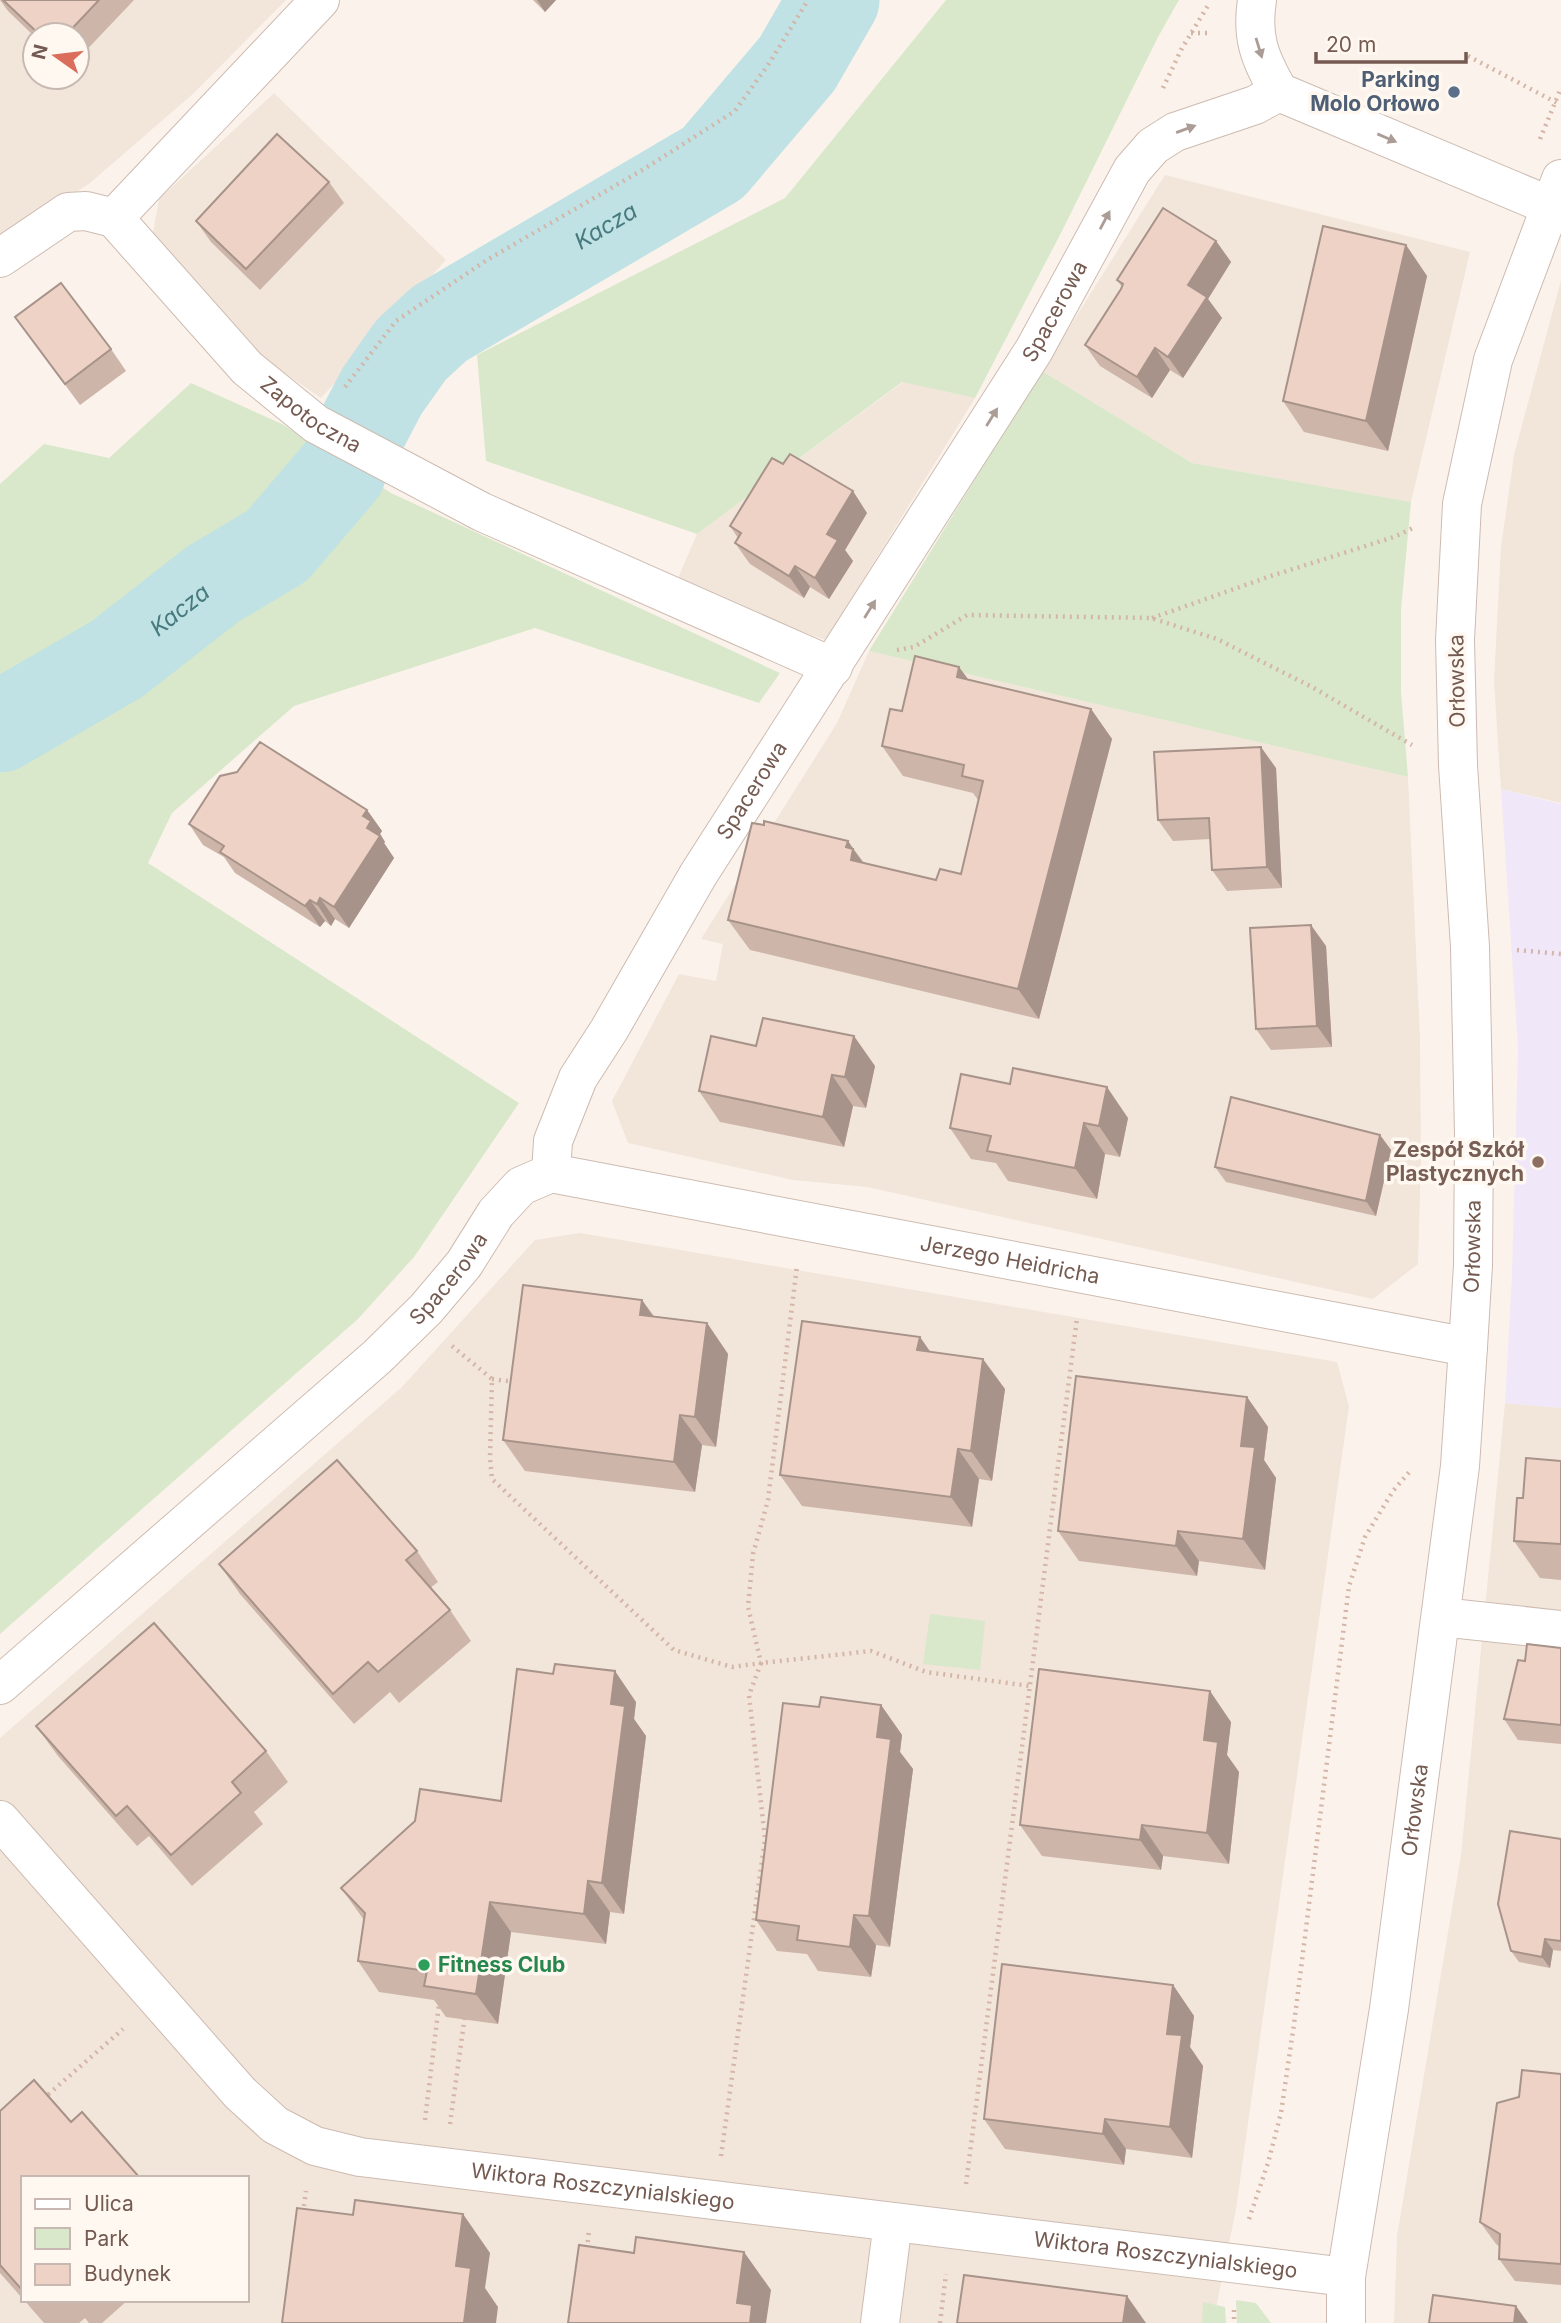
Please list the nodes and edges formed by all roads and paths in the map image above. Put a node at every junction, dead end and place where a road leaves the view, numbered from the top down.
1 (320, 0) edge
2 (808, 0) edge
3 (1257, 0) edge
4 (1468, 56) dead end
5 (1561, 88) edge
6 (1279, 92) junction
7 (1558, 103) edge
8 (1535, 151) dead end
9 (1556, 193) edge
10 (114, 218) junction
11 (0, 258) edge
12 (316, 424) junction
13 (1422, 523) dead end
14 (1151, 618) junction
15 (841, 655) junction
16 (1419, 749) dead end
17 (1510, 949) dead end
18 (1561, 954) edge
19 (551, 1173) junction
20 (798, 1264) dead end
21 (1077, 1319) dead end
22 (450, 1345) dead end
23 (1468, 1347) junction
24 (492, 1379) junction
25 (525, 1383) edge
26 (780, 1412) junction
27 (792, 1413) edge
28 (1413, 1469) dead end
29 (1054, 1494) junction
30 (1065, 1495) edge
31 (1441, 1617) junction
32 (1561, 1630) edge
33 (761, 1663) junction
34 (0, 1685) edge
35 (1030, 1686) junction
36 (1017, 1783) junction
37 (1028, 1785) edge
38 (0, 1820) edge
39 (765, 1839) junction
40 (776, 1840) edge
41 (439, 2004) edge
42 (121, 2031) dead end
43 (979, 2081) junction
44 (990, 2083) edge
45 (40, 2101) edge
46 (426, 2105) dead end
47 (719, 2166) dead end
48 (967, 2172) dead end
49 (304, 2207) edge
50 (302, 2220) edge
51 (1249, 2221) dead end
52 (893, 2222) junction
53 (589, 2234) dead end
54 (586, 2254) edge
55 (1346, 2277) junction
56 (880, 2323) edge
57 (1346, 2323) edge

1 - 10 street
2 - 12 path
3 -> 6 street
4 - 7 path
5 - 7 path
6 -> 9 street
15 -> 6 street, Spacerowa
7 - 8 path
9 - 23 street, Orłowska
10 - 11 street
10 - 12 street, Zapotoczna
12 - 15 street, Zapotoczna
13 - 14 path
14 - 15 path
14 - 16 path
15 - 19 street, Spacerowa
17 - 18 path
19 - 23 street, Jerzego Heidricha
19 - 34 street, Spacerowa
20 - 26 path
21 - 29 path
22 - 24 path
23 - 31 street, Orłowska
24 - 25 path
24 - 33 path
26 - 27 path
26 - 33 path
28 - 51 path
29 - 30 path
29 - 35 path
31 - 32 street
31 - 55 street, Orłowska
33 - 35 path
33 - 39 path
35 - 36 path
36 - 37 path
36 - 43 path
38 - 52 street, Wiktora Roszczynialskiego
39 - 40 path
39 - 47 path
41 - 46 path
42 - 45 path
43 - 44 path
43 - 48 path
49 - 50 path
52 - 55 street, Wiktora Roszczynialskiego
52 - 56 street
53 - 54 path
55 - 57 street, Orłowska

